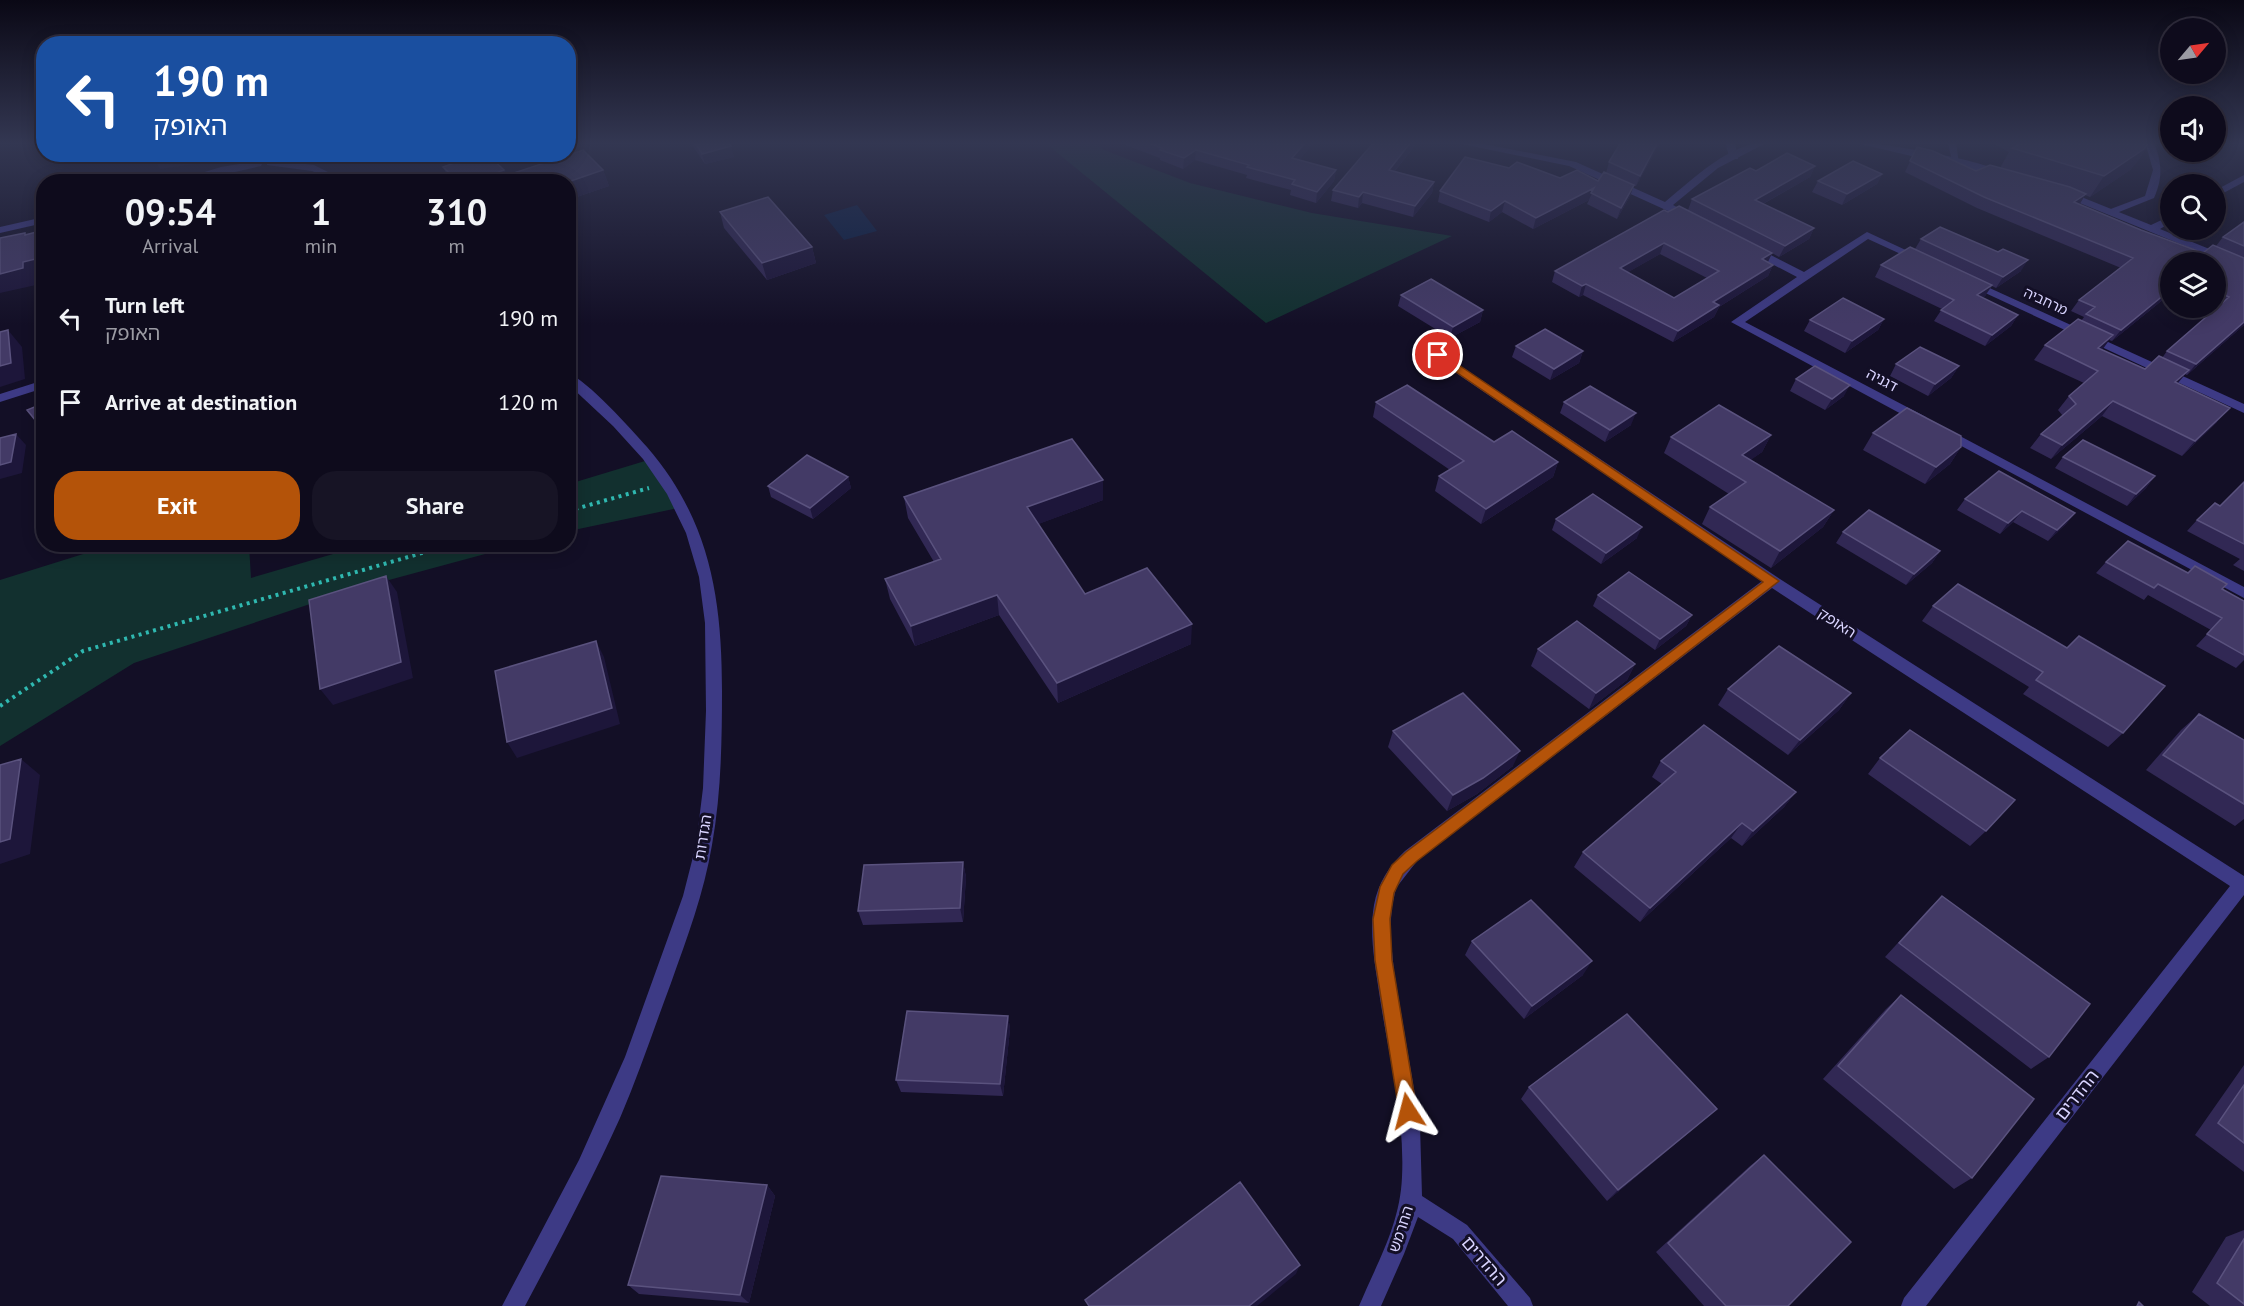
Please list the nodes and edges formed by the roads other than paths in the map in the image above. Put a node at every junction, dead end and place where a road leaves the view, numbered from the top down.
1 (1659, 203) edge
2 (1670, 203) edge
3 (2088, 203) edge
4 (2136, 203) edge
5 (1666, 206) junction
6 (2111, 212) junction
7 (1695, 221) edge
8 (36, 222) edge
9 (2160, 225) edge
10 (2152, 229) junction
11 (0, 230) edge
12 (1745, 246) edge
13 (1932, 265) edge
14 (2244, 267) edge
15 (1805, 277) junction
16 (1964, 280) edge
17 (1438, 355) dead end
18 (576, 384) edge
19 (36, 387) edge
20 (0, 398) edge
21 (2244, 409) edge
22 (1772, 581) junction
23 (2244, 593) edge
24 (2242, 884) joint
25 (1411, 1201) junction
26 (513, 1306) edge
27 (1370, 1306) edge
28 (1522, 1306) edge
29 (1912, 1306) edge

1 - 5 street
2 - 5 street
3 - 6 street
4 - 6 lane
5 - 7 street
6 - 10 street
8 - 11 street
9 - 10 street
10 - 14 street
12 - 15 street
13 - 15 street, דגניה
15 - 23 street, דגניה
16 - 21 street, מרחביה
17 - 22 street, האופק
18 - 26 street, הגדרות
19 - 20 street
22 - 24 street, האופק
22 - 25 street, החרמש
24 - 29 street, ההדרים
25 - 27 street, החרמש
25 - 28 street, ההדרים

